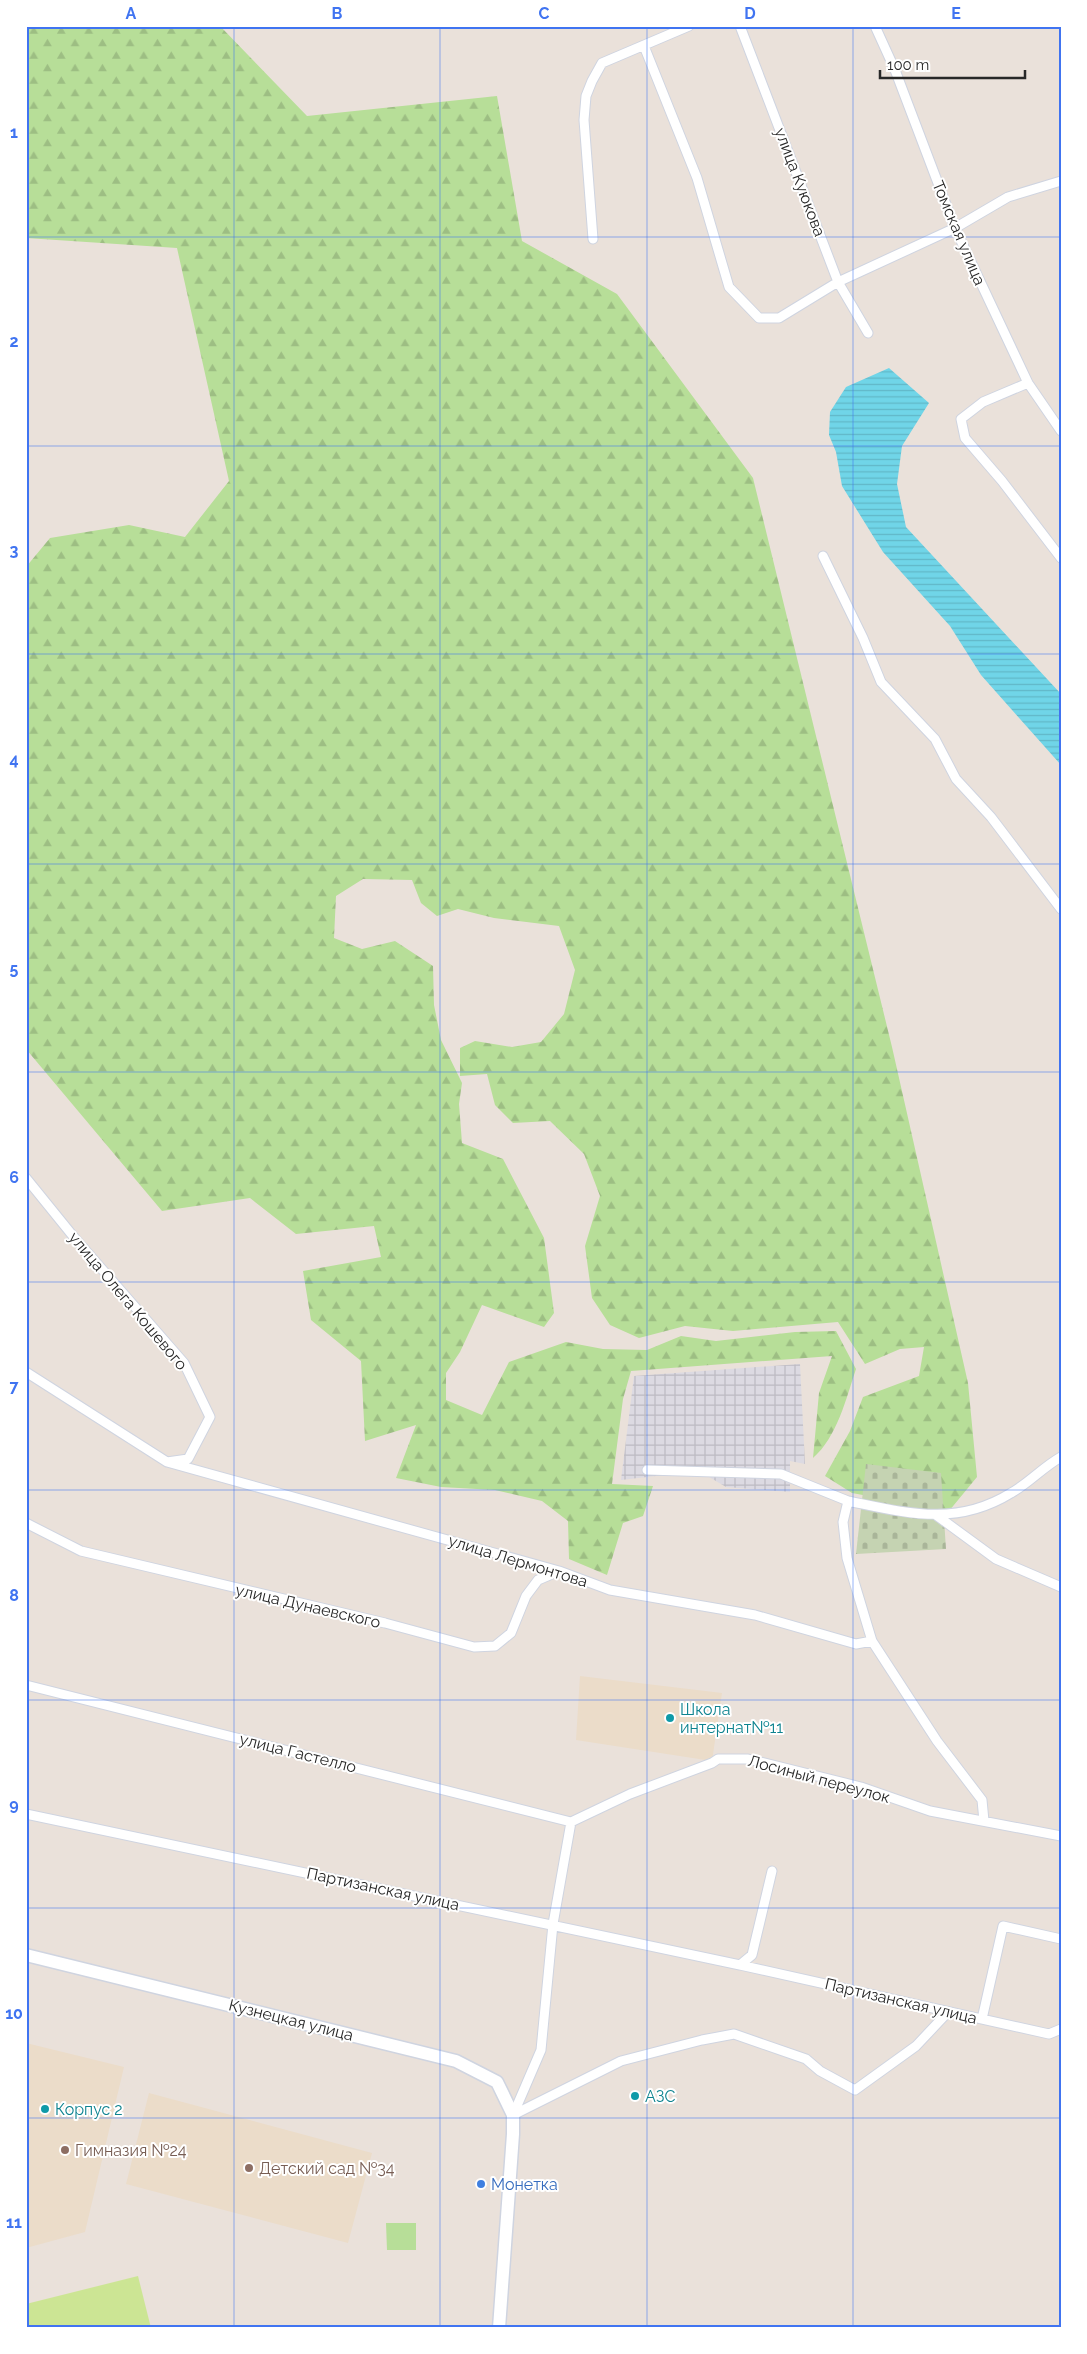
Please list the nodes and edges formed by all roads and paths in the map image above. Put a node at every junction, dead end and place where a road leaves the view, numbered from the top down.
1 (689, 26) edge
2 (740, 26) edge
3 (875, 26) edge
4 (644, 46) junction
5 (1061, 181) edge
6 (955, 228) junction
7 (593, 239) dead end
8 (838, 282) junction
9 (868, 333) dead end
10 (1028, 383) junction
11 (1061, 431) edge
12 (823, 556) dead end
13 (1061, 558) edge
14 (1061, 909) edge
15 (26, 1178) edge
16 (26, 1372) edge
17 (1061, 1457) edge
18 (167, 1462) junction
19 (647, 1470) dead end
20 (848, 1501) junction
21 (936, 1515) junction
22 (26, 1523) edge
23 (559, 1571) junction
24 (1061, 1586) edge
25 (872, 1641) junction
26 (26, 1685) edge
27 (26, 1814) edge
28 (984, 1821) junction
29 (571, 1822) junction
30 (1061, 1836) edge
31 (772, 1870) dead end
32 (553, 1924) junction
33 (1061, 1939) edge
34 (26, 1955) edge
35 (740, 1965) junction
36 (948, 2012) junction
37 (982, 2019) junction
38 (1061, 2029) edge
39 (513, 2115) junction
40 (499, 2328) edge

1 - 4 street
2 - 8 street, улица Куюкова
3 - 6 street, Томская улица
4 - 7 street
4 - 8 street
5 - 6 street
6 - 8 street
6 - 10 street, Томская улица
8 - 9 street, улица Куюкова
10 - 11 street, Томская улица
10 - 13 street
12 - 14 street
15 - 18 street, улица Олега Кошевого
16 - 18 street, улица Лермонтова
17 - 21 street
18 - 23 street, улица Лермонтова
19 - 20 street
20 - 21 street
20 - 25 street
21 - 24 street
22 - 23 street, улица Дунаевского
23 - 25 street, улица Лермонтова
25 - 28 street
26 - 29 street, улица Гастелло
27 - 32 street, Партизанская улица
28 - 29 street, Лосиный переулок
28 - 30 street, Лосиный переулок
29 - 32 street
31 - 35 street
32 - 35 street, Партизанская улица
32 - 39 street
33 - 37 street
34 - 39 main road, Кузнецкая улица
35 - 36 street, Партизанская улица
36 - 37 street, Партизанская улица
36 - 39 street
37 - 38 street, Партизанская улица
39 - 40 main road, Кузнецкая улица

